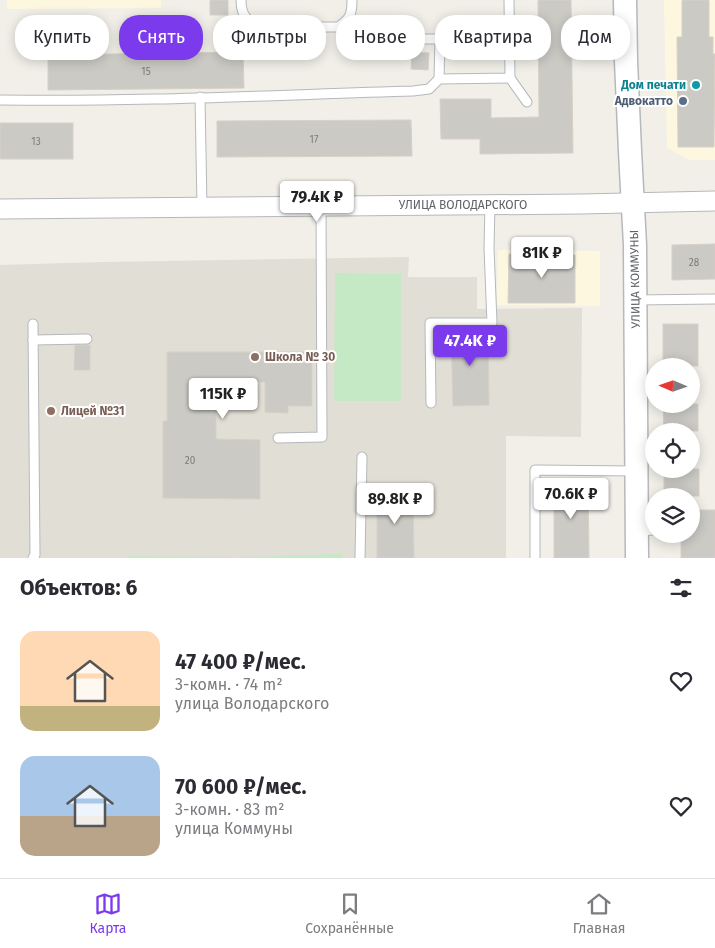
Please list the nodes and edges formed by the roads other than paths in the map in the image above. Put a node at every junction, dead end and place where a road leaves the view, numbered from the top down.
1 (241, 0) edge
2 (352, 0) edge
3 (509, 0) edge
4 (625, 0) edge
5 (425, 38) edge
6 (510, 78) junction
7 (440, 80) junction
8 (200, 98) junction
9 (0, 100) edge
10 (527, 102) dead end
11 (715, 201) edge
12 (633, 203) junction
13 (490, 204) junction
14 (321, 206) junction
15 (202, 208) junction
16 (0, 209) edge
17 (715, 299) edge
18 (635, 300) junction
19 (33, 324) dead end
20 (87, 338) dead end
21 (33, 340) junction
22 (431, 403) dead end
23 (278, 438) dead end
24 (362, 458) dead end
25 (636, 471) junction
26 (645, 530) edge
27 (33, 558) edge
28 (360, 558) edge
29 (535, 558) edge
30 (637, 558) edge

1 - 2 lane
3 - 6 lane
4 - 12 street, УЛИЦА КОММУНЫ
5 - 7 lane
6 - 7 lane
6 - 10 lane
7 - 8 lane
8 - 9 lane
8 - 15 lane
11 - 12 street, УЛИЦА ВОЛОДАРСКОГО
12 - 13 street, УЛИЦА ВОЛОДАРСКОГО
12 - 18 street, УЛИЦА КОММУНЫ
13 - 14 street, УЛИЦА ВОЛОДАРСКОГО
13 - 22 lane
14 - 15 street, УЛИЦА ВОЛОДАРСКОГО
14 - 23 lane
15 - 16 street, УЛИЦА ВОЛОДАРСКОГО
17 - 18 lane
18 - 25 street, УЛИЦА КОММУНЫ
19 - 21 lane
20 - 21 lane
21 - 27 lane
24 - 28 lane
25 - 26 street, УЛИЦА КОММУНЫ
25 - 29 lane
26 - 30 street, УЛИЦА КОММУНЫ

